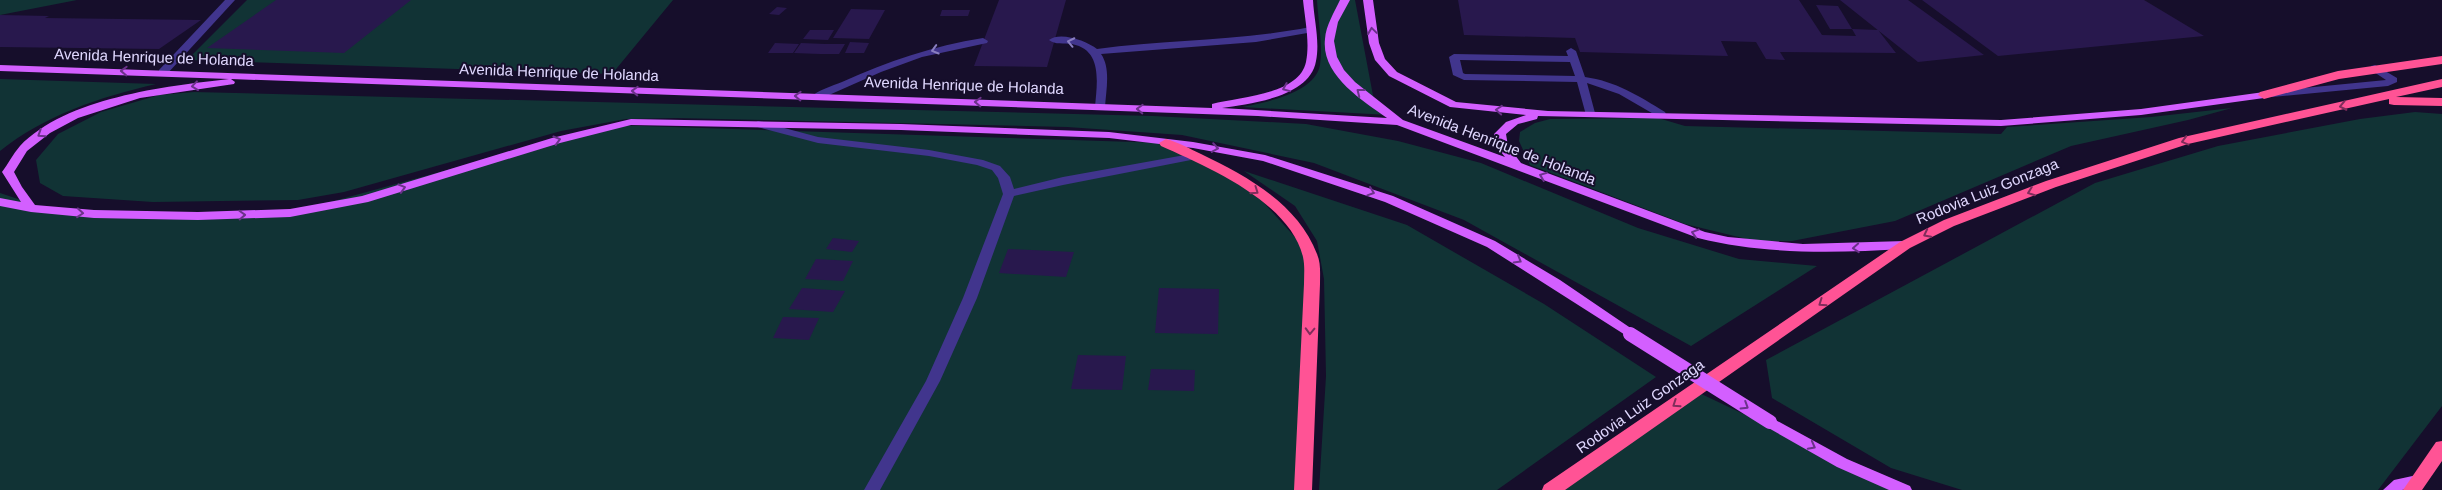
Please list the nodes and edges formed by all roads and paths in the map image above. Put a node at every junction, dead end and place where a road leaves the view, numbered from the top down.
1 (230, 0) edge
2 (1308, 0) edge
3 (1345, 0) edge
4 (1368, 0) edge
5 (1310, 30) junction
6 (1054, 40) dead end
7 (983, 41) dead end
8 (1096, 52) junction
9 (2442, 60) edge
10 (0, 68) edge
11 (2375, 68) junction
12 (164, 72) junction
13 (278, 78) junction
14 (1581, 78) junction
15 (2442, 83) edge
16 (2264, 95) junction
17 (816, 97) junction
18 (2364, 101) junction
19 (2442, 102) edge
20 (1100, 107) junction
21 (1189, 110) junction
22 (1548, 114) junction
23 (1590, 114) junction
24 (1661, 114) junction
25 (1399, 122) junction
26 (758, 124) junction
27 (1166, 142) junction
28 (1196, 156) junction
29 (1517, 166) junction
30 (1009, 194) junction
31 (0, 202) edge
32 (32, 208) junction
33 (1905, 245) junction
34 (2442, 447) edge
35 (2414, 485) edge
36 (872, 490) edge
37 (1303, 490) edge
38 (1551, 490) edge
39 (1904, 490) edge
40 (2390, 490) edge

1 - 12 street
2 - 5 main road
25 -> 3 main road
22 -> 4 main road
5 - 8 street
5 -> 21 main road
8 -> 6 street
7 -> 17 street
8 - 20 street
9 - 11 highway
12 -> 10 main road, Avenida Henrique de Holanda
11 - 16 highway
11 - 16 street
12 - 13 main road, Avenida Henrique de Holanda
17 -> 13 main road, Avenida Henrique de Holanda
13 -> 32 main road
14 - 14 street
14 - 23 street
14 - 24 street
15 - 18 highway, Rodovia Luiz Gonzaga
16 - 24 main road
20 -> 17 main road, Avenida Henrique de Holanda
18 - 19 highway
18 -> 33 highway, Rodovia Luiz Gonzaga
21 -> 20 main road, Avenida Henrique de Holanda
21 - 25 main road, Avenida Henrique de Holanda
22 - 23 main road
22 - 29 main road
23 - 24 main road
25 - 29 main road, Avenida Henrique de Holanda
26 - 27 main road
26 - 30 street
32 -> 26 main road
27 - 28 highway
27 -> 39 main road, bridge
28 - 30 street
28 -> 37 highway
33 -> 29 main road, Avenida Henrique de Holanda
30 - 36 street
31 - 32 main road
33 -> 38 highway, Rodovia Luiz Gonzaga
34 - 35 highway
35 - 40 main road

